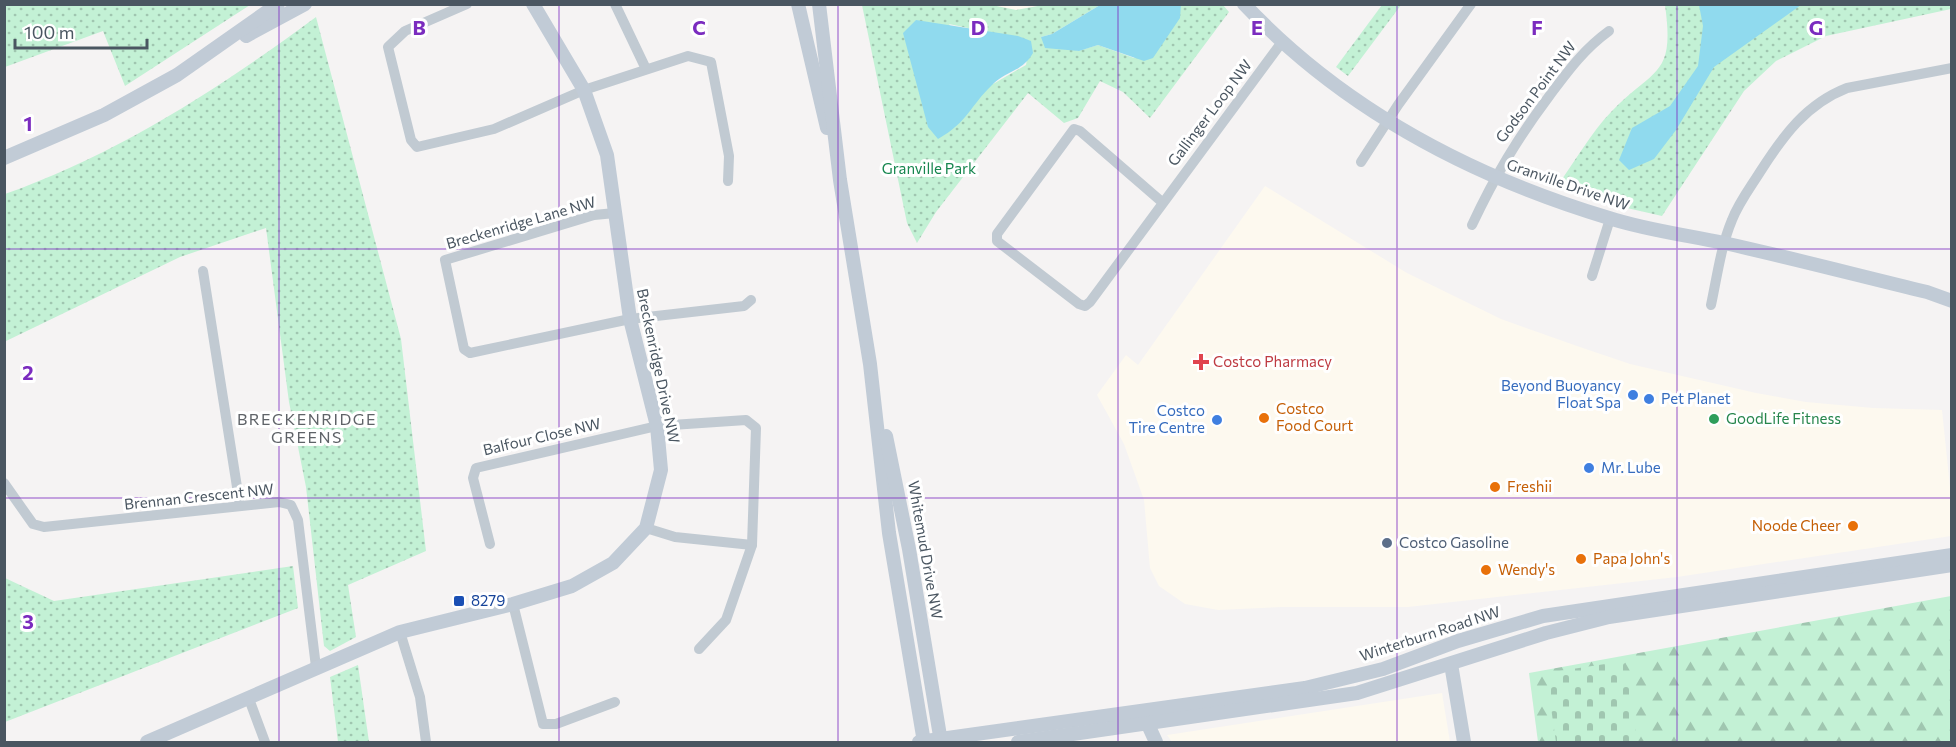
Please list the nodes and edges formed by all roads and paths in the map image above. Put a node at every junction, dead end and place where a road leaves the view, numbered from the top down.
1 (278, 4) edge
2 (305, 4) edge
3 (467, 4) edge
4 (533, 4) edge
5 (615, 4) edge
6 (798, 4) edge
7 (819, 4) edge
8 (1245, 4) edge
9 (1471, 4) edge
10 (1609, 31) dead end
11 (1282, 42) junction
12 (217, 49) junction
13 (1952, 68) edge
14 (646, 69) junction
15 (584, 90) junction
16 (1389, 121) junction
17 (4, 158) edge
18 (1361, 162) dead end
19 (1495, 176) junction
20 (840, 180) junction
21 (728, 181) dead end
22 (1162, 202) junction
23 (615, 213) junction
24 (1610, 219) junction
25 (1472, 225) dead end
26 (1725, 243) junction
27 (203, 272) dead end
28 (1592, 276) dead end
29 (1927, 292) junction
30 (1952, 292) edge
31 (751, 300) dead end
32 (1952, 302) edge
33 (1711, 304) dead end
34 (630, 319) junction
35 (870, 364) junction
36 (657, 426) junction
37 (4, 483) edge
38 (240, 506) junction
39 (646, 528) junction
40 (490, 544) dead end
41 (752, 545) junction
42 (1952, 555) edge
43 (1952, 565) edge
44 (513, 604) junction
45 (1578, 610) junction
46 (400, 632) junction
47 (699, 649) dead end
48 (1451, 664) junction
49 (316, 667) junction
50 (249, 699) junction
51 (615, 702) dead end
52 (1145, 718) junction
53 (941, 741) edge
54 (147, 742) edge
55 (265, 742) edge
56 (426, 742) edge
57 (923, 742) edge
58 (1018, 742) edge
59 (1156, 742) edge
60 (1464, 742) edge

1 - 12 main road
2 - 12 main road
3 - 15 street
4 - 15 main road, Breckenridge Drive NW
5 - 14 street
6 - 20 main road, Whitemud Drive NW
7 - 20 main road, Whitemud Drive NW
8 - 11 main road, Granville Drive NW
9 - 16 street
10 - 19 street, Godson Point NW
11 - 16 main road, Granville Drive NW
11 - 22 street, Gallinger Loop NW
12 - 17 main road
13 - 26 street
14 - 15 street
14 - 21 street
15 - 23 main road, Breckenridge Drive NW
16 - 18 street
16 - 19 main road, Granville Drive NW
19 - 24 main road, Granville Drive NW
19 - 25 street, Godson Point NW
20 - 35 main road, Whitemud Drive NW
22 - 22 street, Gallinger Loop NW
23 - 34 main road, Breckenridge Drive NW
23 - 34 street, Breckenridge Lane NW
24 - 26 main road, Granville Drive NW
24 - 28 street
26 - 29 main road, Granville Drive NW
26 - 33 street
27 - 38 street
29 - 30 main road, Granville Drive NW
29 - 32 main road, Granville Drive NW
31 - 34 street
34 - 36 main road, Breckenridge Drive NW
35 - 53 main road, Whitemud Drive NW
35 - 57 main road, Whitemud Drive NW
36 - 39 main road, Breckenridge Drive NW
36 - 40 street, Balfour Close NW
36 - 41 street
37 - 38 street, Brennan Crescent NW
38 - 49 street, Brennan Crescent NW
39 - 41 street
39 - 44 main road, Breckenridge Drive NW
41 - 47 street
42 - 45 main road, Winterburn Road NW
43 - 48 main road, Winterburn Road NW
44 - 46 main road, Breckenridge Drive NW
44 - 51 street
45 - 48 main road
45 - 52 main road, Winterburn Road NW
46 - 49 main road, Breckenridge Drive NW
46 - 56 street
48 - 52 main road, Winterburn Road NW
48 - 60 main road
49 - 50 main road, Breckenridge Drive NW
50 - 54 main road, Breckenridge Drive NW
50 - 55 street
52 - 53 main road, Winterburn Road NW
52 - 58 main road, Winterburn Road NW
52 - 59 main road
53 - 57 main road, Winterburn Road NW

